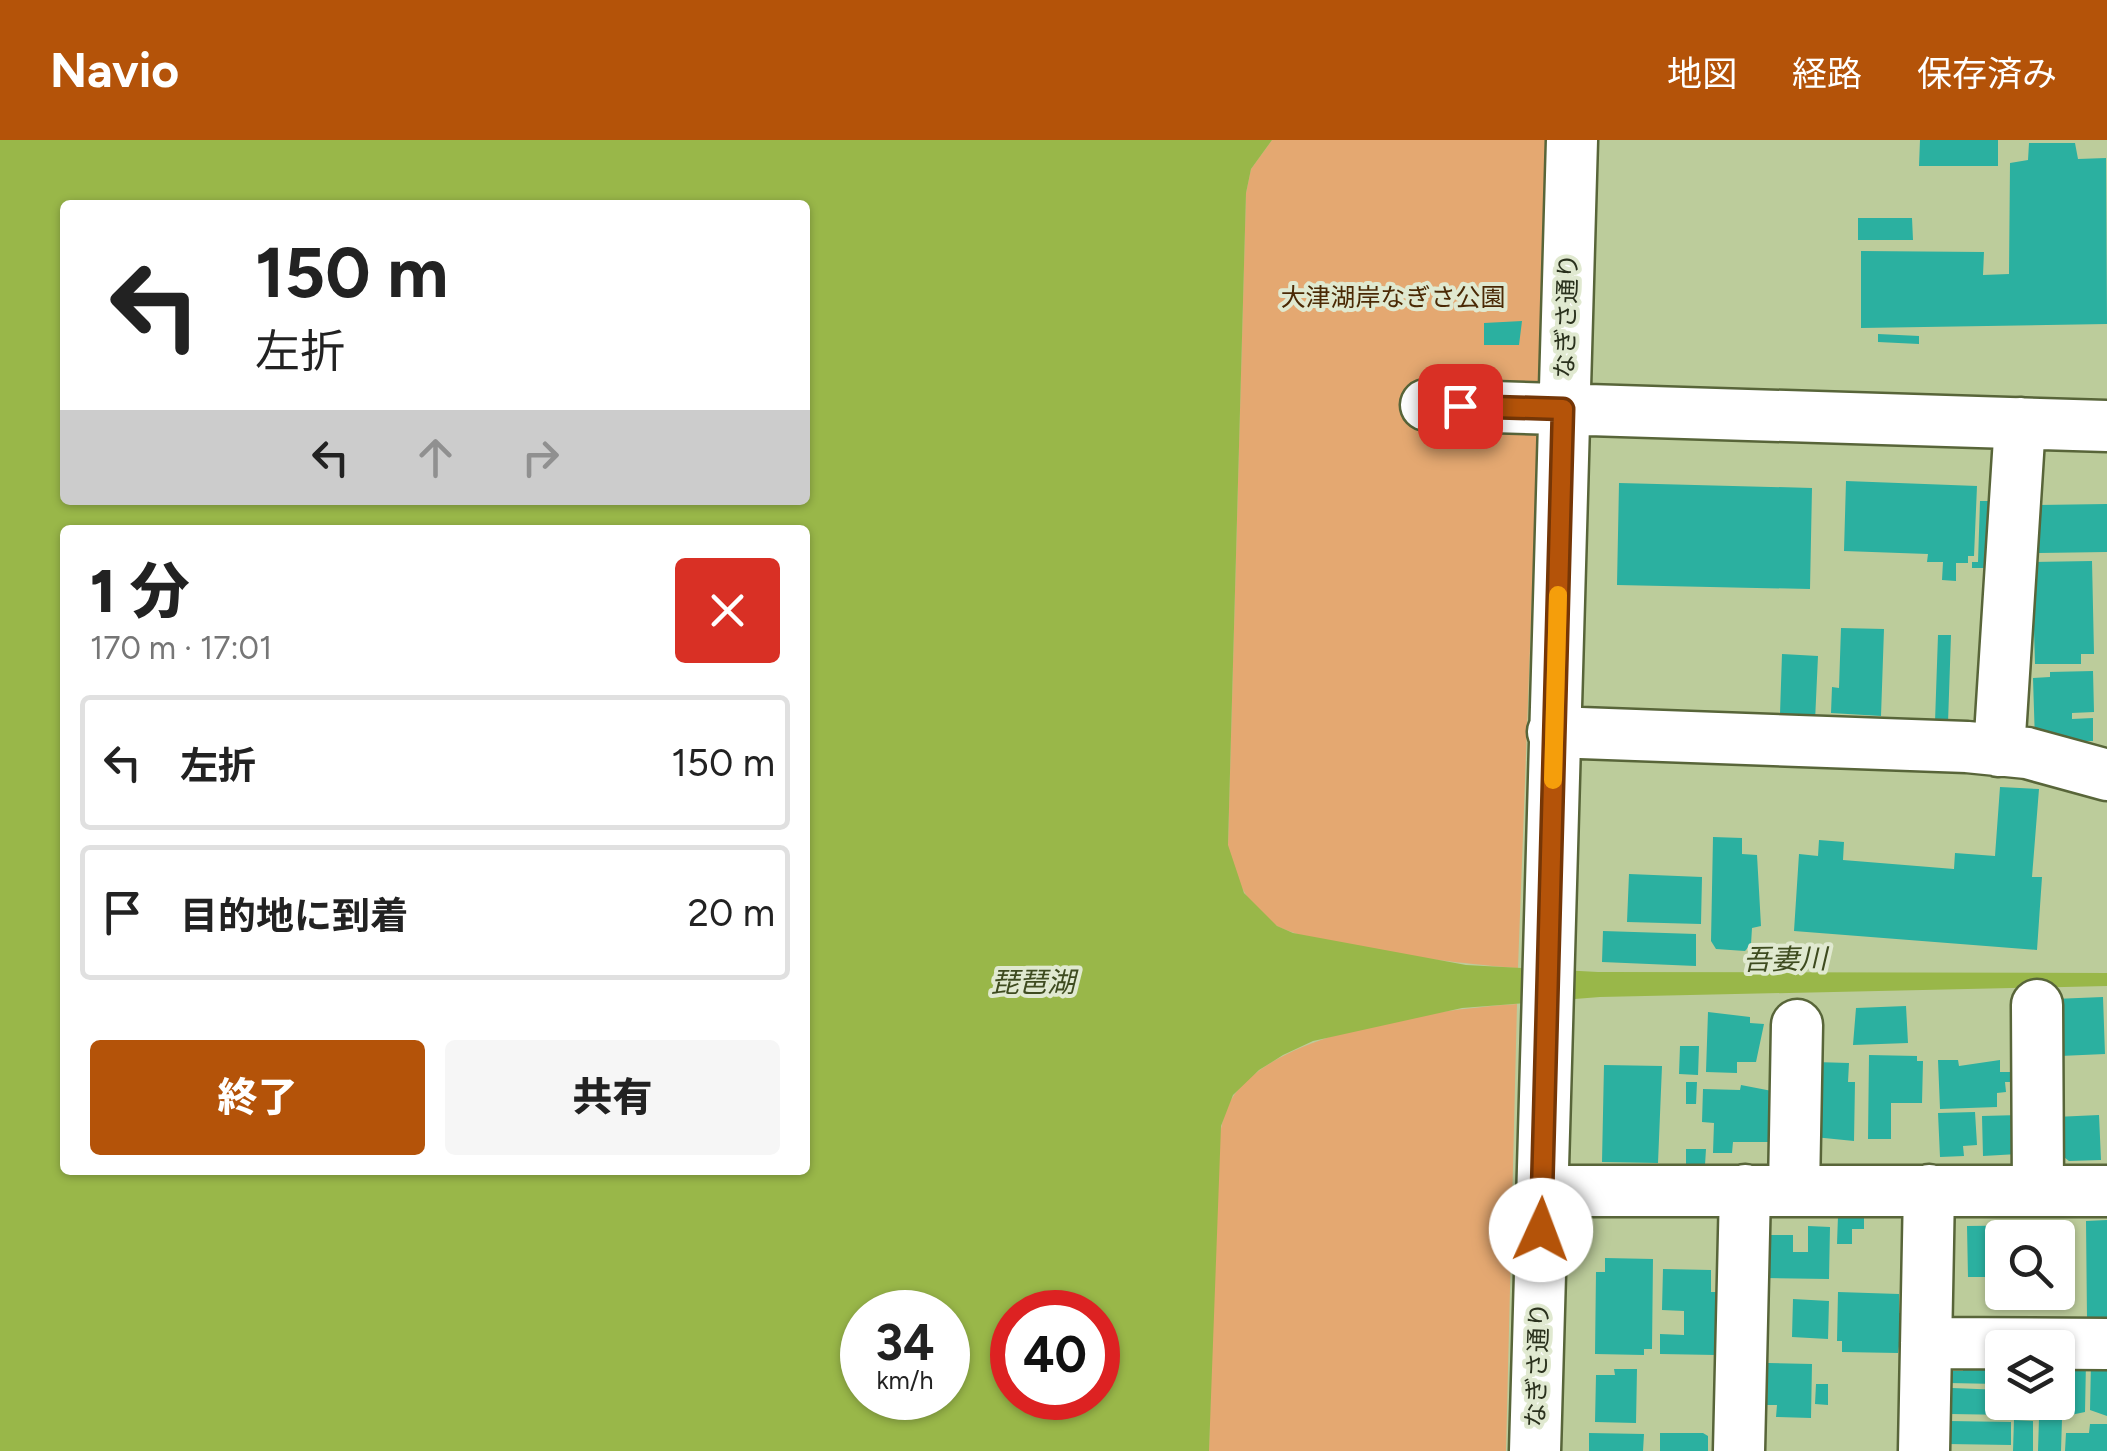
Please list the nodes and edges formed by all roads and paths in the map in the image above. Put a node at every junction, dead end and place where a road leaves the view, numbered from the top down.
1 (1572, 140) edge
2 (1426, 404) dead end
3 (1563, 409) junction
4 (2020, 423) junction
5 (2107, 426) edge
6 (1553, 732) junction
7 (1999, 750) junction
8 (2107, 775) edge
9 (2037, 1005) dead end
10 (1797, 1025) dead end
11 (1745, 1190) junction
12 (1794, 1190) junction
13 (1929, 1190) junction
14 (2038, 1190) junction
15 (2107, 1190) edge
16 (1542, 1191) junction
17 (1926, 1343) junction
18 (2107, 1344) edge
19 (1535, 1451) edge
20 (1739, 1451) edge
21 (1924, 1451) edge

1 - 3 street, なぎさ通り
2 - 3 street
3 - 4 street
3 - 6 street, なぎさ通り
4 - 5 street
4 - 7 street
6 - 7 street
6 - 16 street, なぎさ通り
7 - 8 street
9 - 14 street
10 - 12 street
11 - 12 street
11 - 16 street
11 - 20 street
12 - 13 street
13 - 14 street
13 - 17 street
14 - 15 street
16 - 19 street, なぎさ通り
17 - 18 street
17 - 21 street

